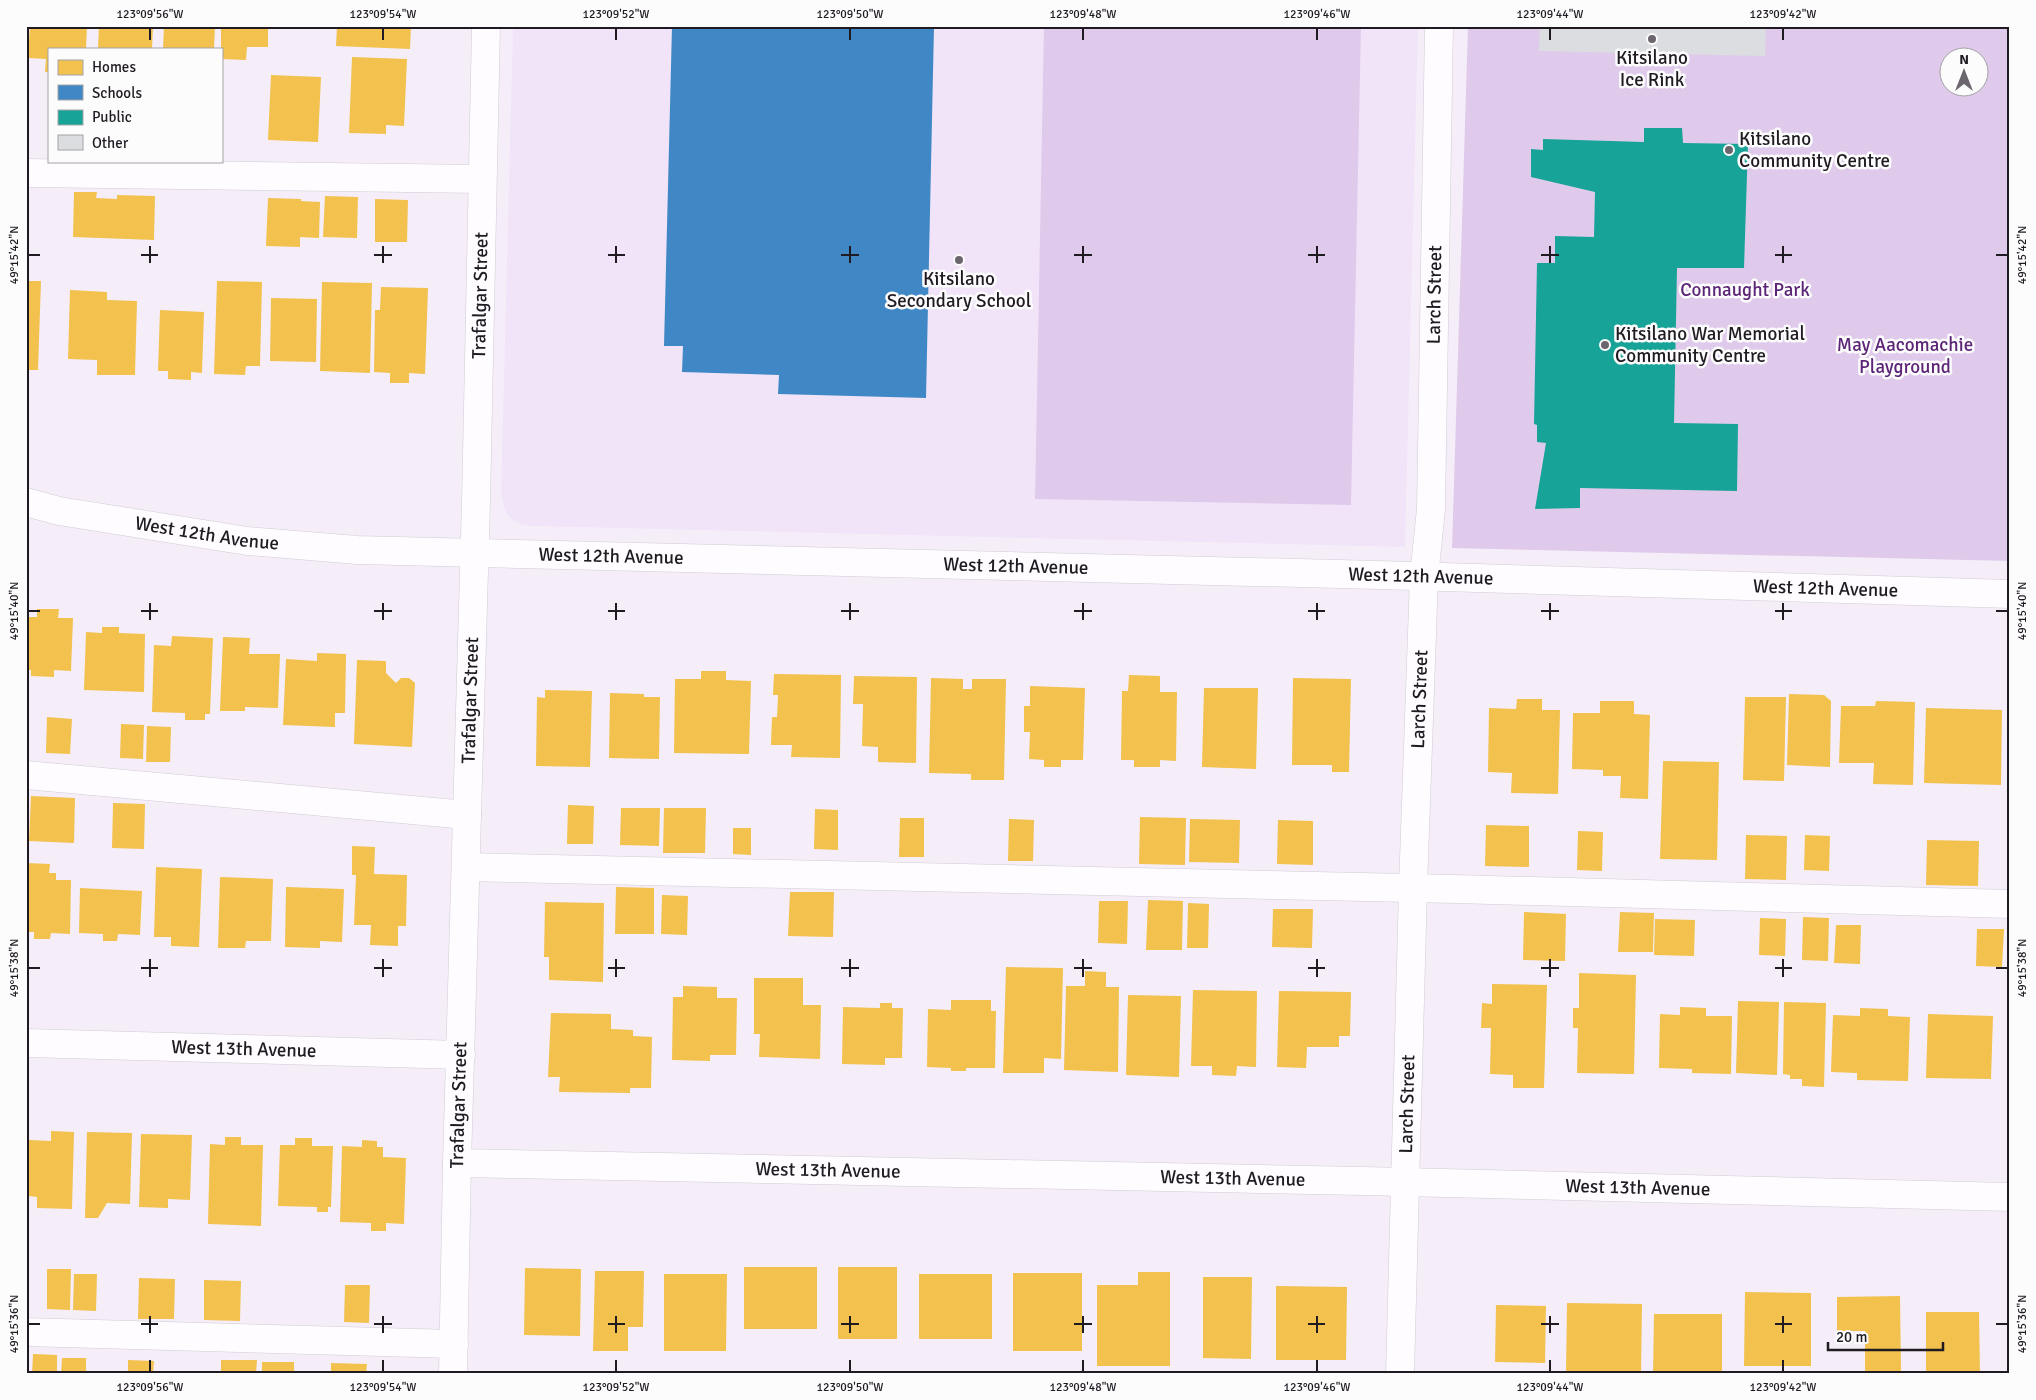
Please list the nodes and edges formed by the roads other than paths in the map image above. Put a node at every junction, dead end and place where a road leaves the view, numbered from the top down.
1 (486, 26) edge
2 (1439, 26) edge
3 (26, 172) edge
4 (482, 179) junction
5 (26, 502) edge
6 (475, 554) junction
7 (1424, 577) junction
8 (2010, 594) edge
9 (26, 775) edge
10 (467, 816) junction
11 (466, 868) junction
12 (1413, 888) junction
13 (2010, 904) edge
14 (26, 1043) edge
15 (461, 1055) junction
16 (457, 1163) junction
17 (1406, 1182) junction
18 (2010, 1198) edge
19 (26, 1332) edge
20 (454, 1344) junction
21 (453, 1374) edge
22 (1400, 1374) edge

1 - 4 street, Trafalgar Street
2 - 7 street, Larch Street
3 - 4 street
4 - 6 street, Trafalgar Street
5 - 6 street, West 12th Avenue
6 - 7 street, West 12th Avenue
6 - 10 street, Trafalgar Street
7 - 8 street, West 12th Avenue
7 - 12 street, Larch Street
9 - 10 street
10 - 11 street, Trafalgar Street
11 - 12 street
11 - 15 street, Trafalgar Street
12 - 13 street
12 - 17 street, Larch Street
14 - 15 street, West 13th Avenue
15 - 16 street, Trafalgar Street
16 - 17 street, West 13th Avenue
16 - 20 street, Trafalgar Street
17 - 18 street, West 13th Avenue
17 - 22 street, Larch Street
19 - 20 street
20 - 21 street, Trafalgar Street

